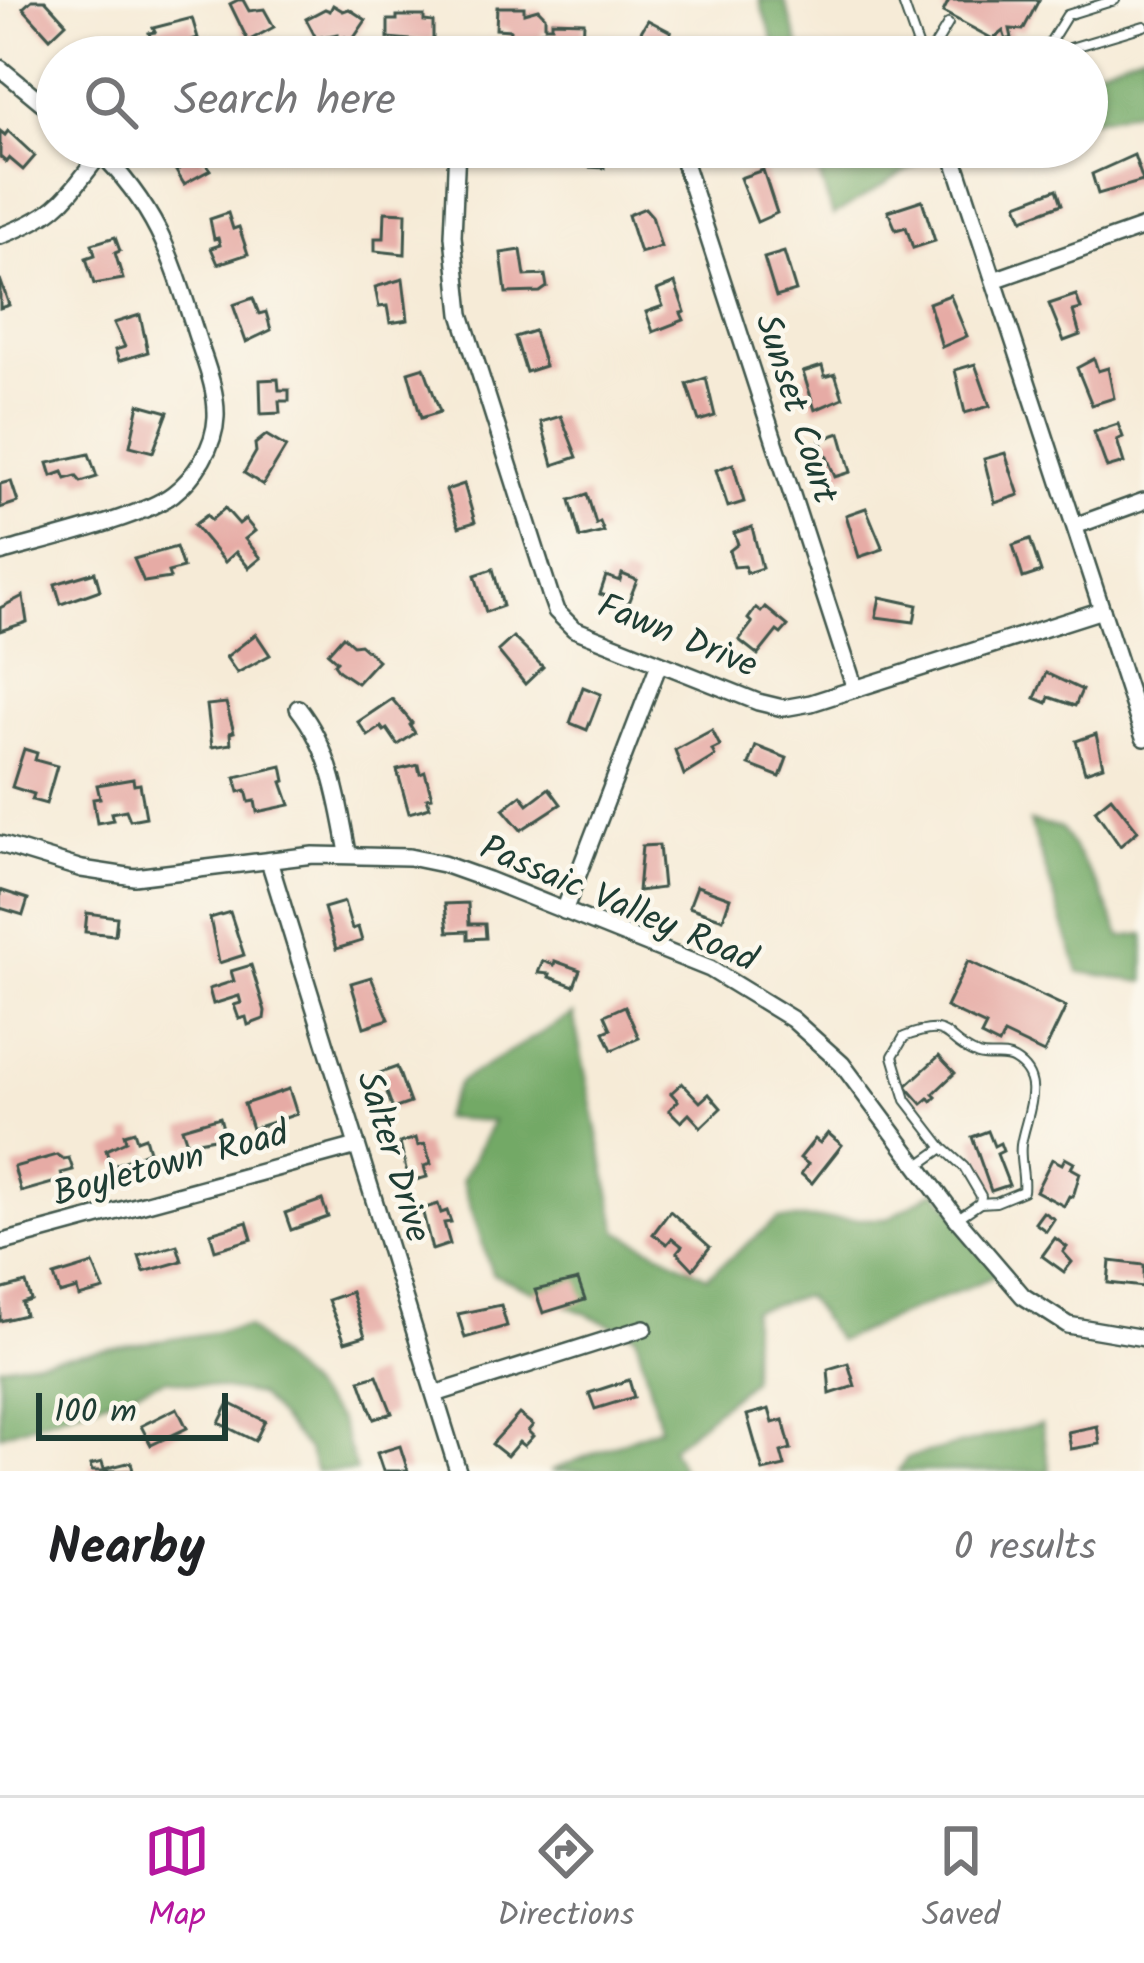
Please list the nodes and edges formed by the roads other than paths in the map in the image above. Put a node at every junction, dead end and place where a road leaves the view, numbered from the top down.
1 (902, 0) edge
2 (1115, 0) edge
3 (948, 24) dead end
4 (1144, 26) edge
5 (917, 36) edge
6 (940, 36) edge
7 (1054, 36) edge
8 (1108, 37) edge
9 (0, 68) edge
10 (36, 98) edge
11 (87, 168) edge
12 (117, 168) edge
13 (456, 168) edge
14 (686, 168) edge
15 (957, 168) edge
16 (1144, 227) edge
17 (0, 236) edge
18 (994, 280) junction
19 (1144, 501) edge
20 (1075, 526) junction
21 (0, 554) edge
22 (1102, 610) junction
23 (659, 664) junction
24 (855, 689) junction
25 (298, 708) dead end
26 (1144, 738) edge
27 (0, 844) edge
28 (348, 853) junction
29 (269, 861) junction
30 (564, 910) junction
31 (357, 1146) junction
32 (943, 1148) junction
33 (919, 1165) junction
34 (980, 1203) junction
35 (957, 1219) junction
36 (0, 1243) edge
37 (644, 1328) dead end
38 (1144, 1338) edge
39 (434, 1394) junction
40 (458, 1471) edge

1 - 5 lane
2 - 7 lane
3 - 6 lane
4 - 8 lane
9 - 10 street
11 - 17 street
12 - 21 street
13 - 23 street, Fawn Drive
14 - 24 street, Sunset Court
15 - 18 street
16 - 18 street
18 - 20 street
19 - 20 street
20 - 22 street
22 - 24 street, Fawn Drive
22 - 26 street
23 - 24 street, Fawn Drive
23 - 30 street
25 - 28 street
27 - 29 street, Passaic Valley Road
28 - 29 street, Passaic Valley Road
28 - 30 street, Passaic Valley Road
29 - 31 street, Salter Drive
30 - 33 street, Passaic Valley Road
31 - 36 street, Boyletown Road
31 - 39 street, Salter Drive
32 - 33 lane
32 - 34 lane
32 - 34 lane
33 - 35 street, Passaic Valley Road
34 - 35 lane
35 - 38 street, Passaic Valley Road
37 - 39 street
39 - 40 street, Salter Drive

